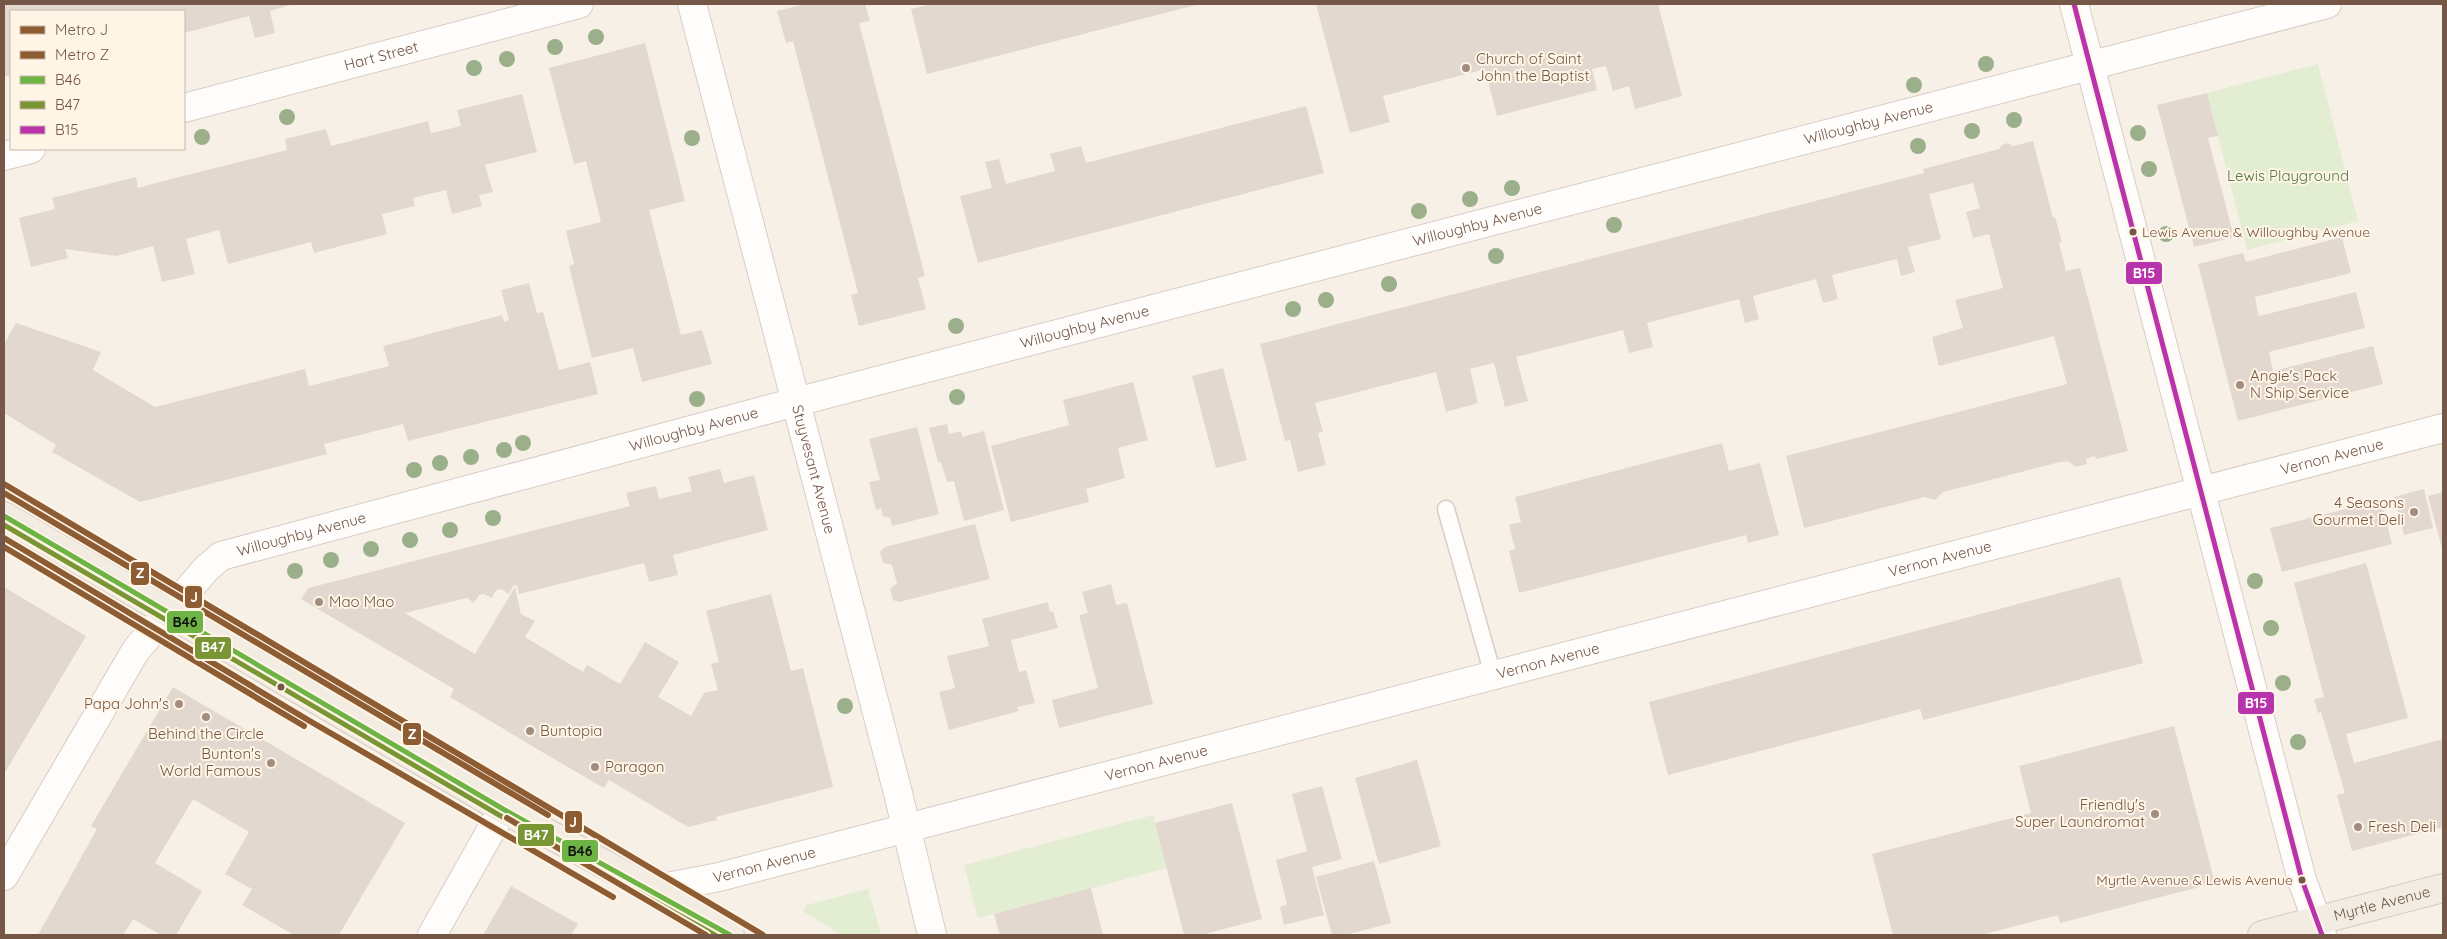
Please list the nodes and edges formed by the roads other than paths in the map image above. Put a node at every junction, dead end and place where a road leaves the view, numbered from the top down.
1 (692, 4) edge
2 (2074, 4) edge
3 (2328, 4) edge
4 (568, 5) edge
5 (2089, 66) junction
6 (185, 108) edge
7 (27, 150) edge
8 (4, 156) edge
9 (796, 402) junction
10 (2443, 428) edge
11 (2200, 491) junction
12 (1446, 509) dead end
13 (4, 516) edge
14 (168, 612) junction
15 (1494, 675) junction
16 (503, 809) junction
17 (907, 828) junction
18 (4, 876) edge
19 (2443, 888) edge
20 (652, 890) junction
21 (2320, 928) edge
22 (432, 935) edge
23 (730, 935) edge
24 (932, 935) edge
25 (2262, 935) edge

1 - 9 street, Stuyvesant Avenue
2 - 5 street
3 - 5 street, Willoughby Avenue
4 - 6 street, Hart Street
5 - 9 street, Willoughby Avenue
5 - 11 street
7 - 8 street
9 - 14 street, Willoughby Avenue
9 - 17 street, Stuyvesant Avenue
10 - 11 street, Vernon Avenue
11 - 15 street, Vernon Avenue
11 - 21 street
12 - 15 lane
13 - 14 main road
14 - 16 main road
14 - 18 street, Willoughby Avenue
15 - 17 street, Vernon Avenue
16 - 20 main road
16 - 22 street
17 - 20 street, Vernon Avenue
17 - 24 street, Stuyvesant Avenue
19 - 21 main road, Myrtle Avenue
20 - 23 main road
21 - 25 main road, Myrtle Avenue

